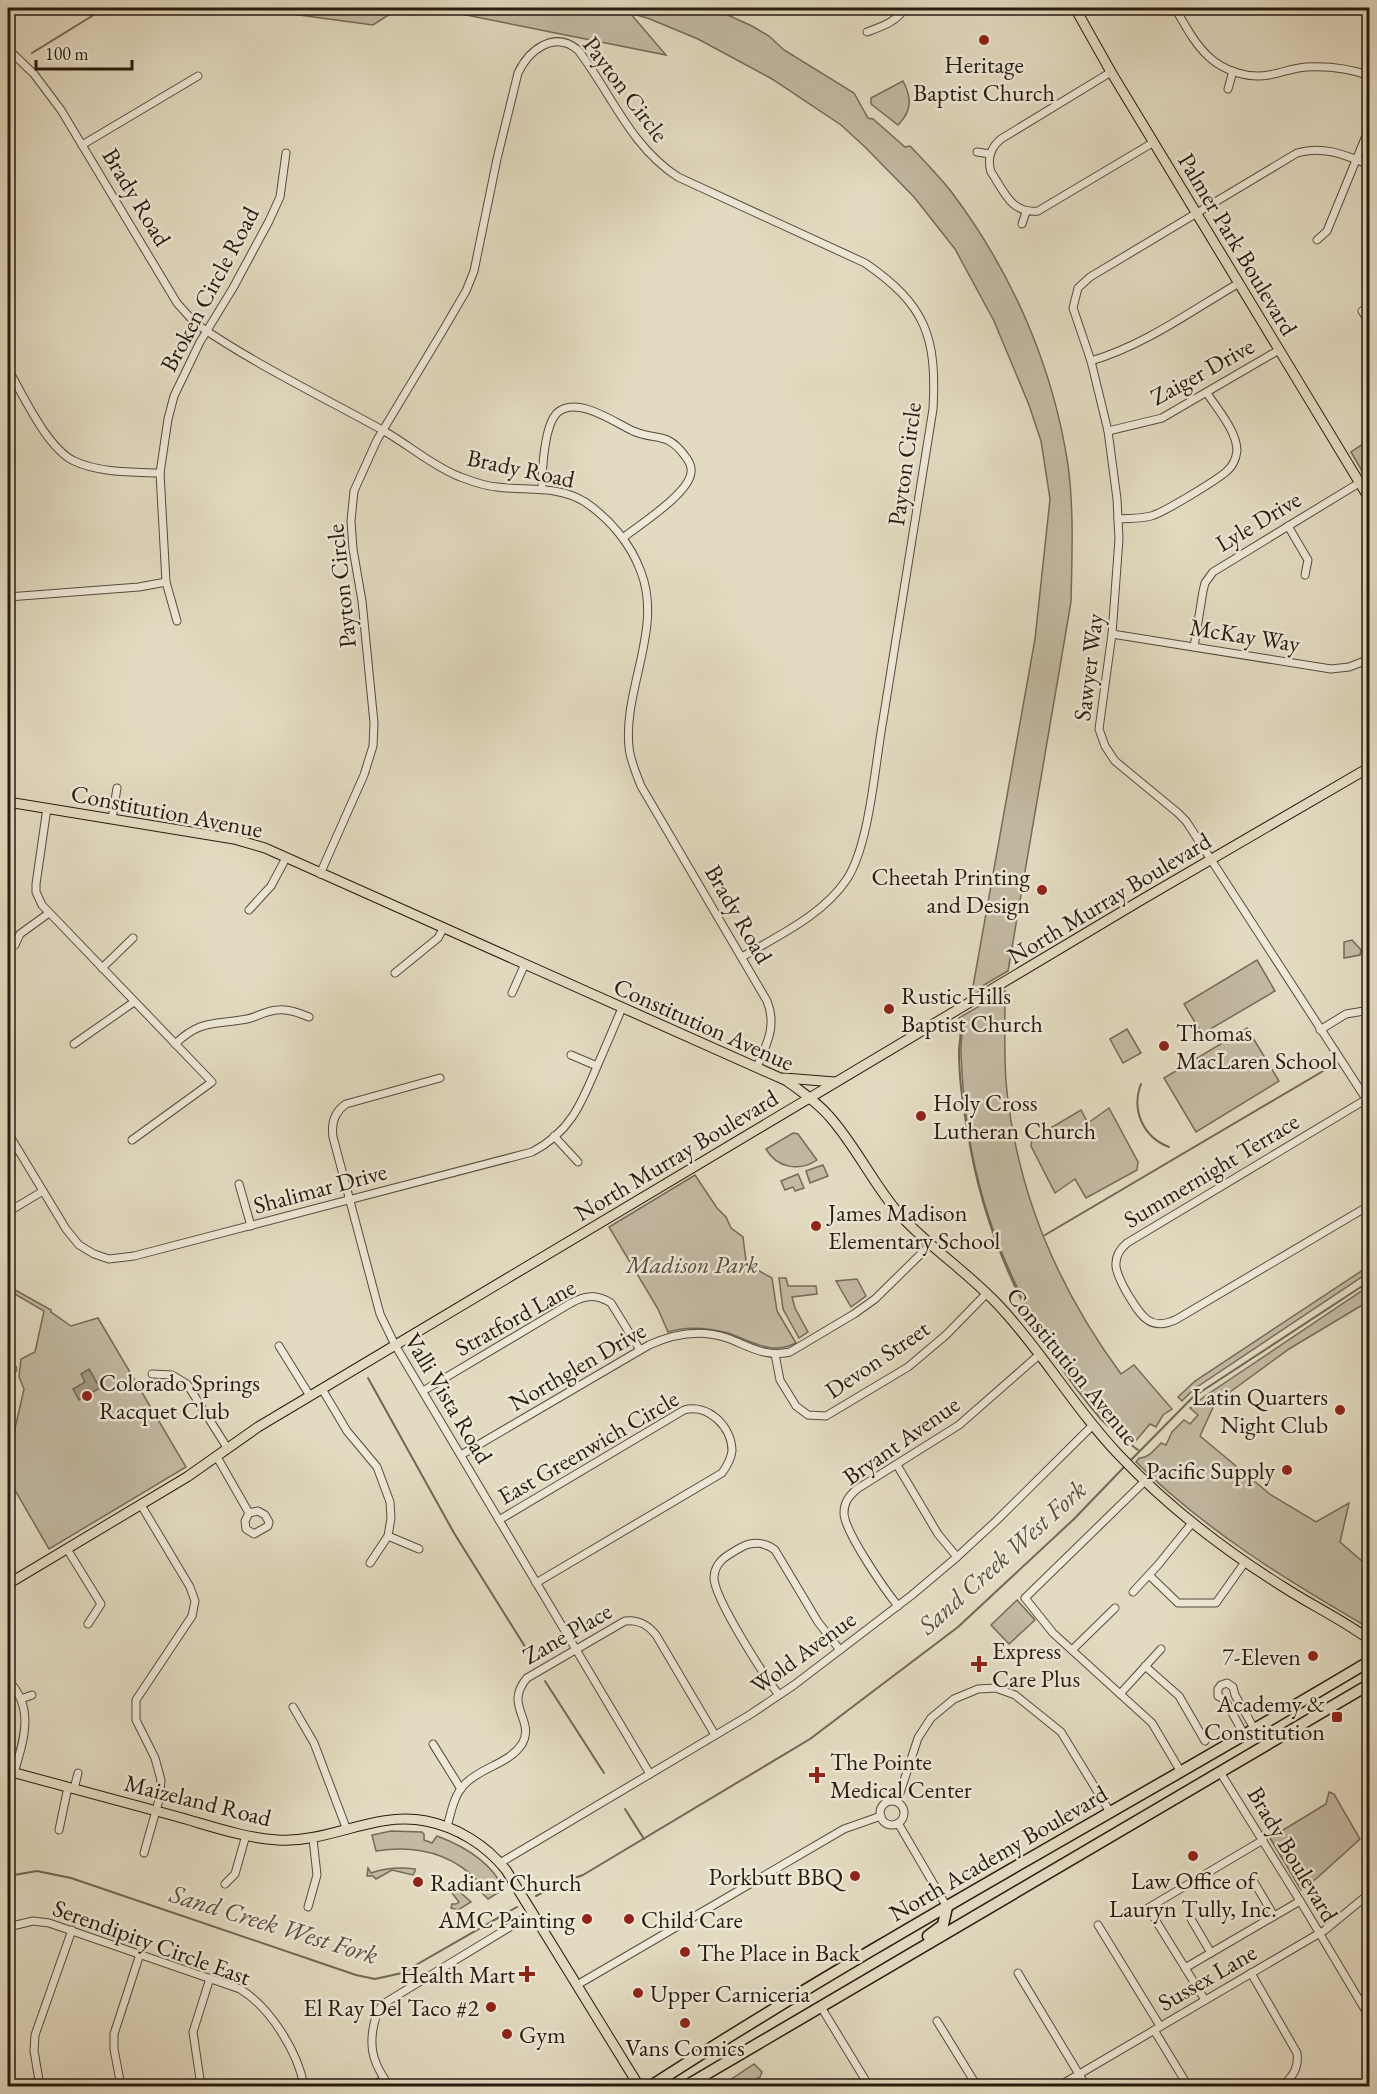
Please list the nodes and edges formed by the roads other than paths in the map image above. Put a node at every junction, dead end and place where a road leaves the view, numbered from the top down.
1 (905, 8) edge
2 (1075, 8) edge
3 (1175, 8) edge
4 (867, 32) dead end
5 (8, 49) edge
6 (1233, 71) junction
7 (1111, 72) junction
8 (198, 76) dead end
9 (1370, 76) edge
10 (1228, 89) dead end
11 (1370, 126) edge
12 (1154, 142) junction
13 (82, 145) junction
14 (977, 152) dead end
15 (286, 153) dead end
16 (990, 154) junction
17 (1356, 159) junction
18 (1370, 165) edge
19 (1026, 212) junction
20 (1196, 213) junction
21 (1022, 224) dead end
22 (1317, 240) dead end
23 (1239, 283) junction
24 (1370, 306) edge
25 (1370, 324) edge
26 (207, 331) junction
27 (1279, 350) junction
28 (1091, 360) junction
29 (8, 369) edge
30 (1207, 393) junction
31 (383, 431) junction
32 (1108, 431) junction
33 (160, 473) junction
34 (1359, 483) junction
35 (542, 489) junction
36 (1370, 500) edge
37 (1118, 519) junction
38 (1288, 526) junction
39 (623, 538) junction
40 (1305, 575) dead end
41 (165, 582) junction
42 (8, 597) edge
43 (177, 621) dead end
44 (1112, 634) junction
45 (1194, 647) junction
46 (1370, 659) edge
47 (1370, 767) edge
48 (117, 788) dead end
49 (8, 802) edge
50 (47, 808) junction
51 (112, 819) junction
52 (286, 858) junction
53 (1211, 860) junction
54 (320, 874) junction
55 (249, 910) dead end
56 (49, 913) junction
57 (443, 929) junction
58 (133, 938) dead end
59 (15, 945) dead end
60 (742, 957) junction
61 (524, 966) junction
62 (102, 968) junction
63 (395, 973) dead end
64 (512, 993) dead end
65 (134, 1002) junction
66 (622, 1008) junction
67 (1370, 1010) edge
68 (309, 1017) dead end
69 (1320, 1030) junction
70 (74, 1044) dead end
71 (175, 1044) junction
72 (571, 1055) dead end
73 (597, 1066) junction
74 (757, 1067) junction
75 (440, 1078) dead end
76 (780, 1078) junction
77 (835, 1082) junction
78 (809, 1098) junction
79 (1367, 1102) edge
80 (8, 1133) edge
81 (555, 1136) junction
82 (132, 1140) dead end
83 (578, 1162) dead end
84 (239, 1184) dead end
85 (43, 1191) junction
86 (350, 1201) junction
87 (1370, 1205) edge
88 (8, 1212) edge
89 (251, 1227) junction
90 (930, 1245) junction
91 (987, 1293) junction
92 (395, 1345) junction
93 (279, 1346) dead end
94 (639, 1350) junction
95 (775, 1354) junction
96 (1040, 1354) junction
97 (152, 1374) dead end
98 (322, 1389) junction
99 (423, 1391) junction
100 (310, 1396) junction
101 (1093, 1425) junction
102 (228, 1449) junction
103 (461, 1455) junction
104 (217, 1457) junction
105 (897, 1465) junction
106 (1142, 1478) junction
107 (141, 1505) junction
108 (249, 1513) dead end
109 (499, 1520) junction
110 (1192, 1522) junction
111 (388, 1536) junction
112 (67, 1549) junction
113 (419, 1549) dead end
114 (957, 1557) junction
115 (1151, 1560) dead end
116 (1245, 1562) junction
117 (370, 1563) dead end
118 (1158, 1565) junction
119 (1149, 1575) junction
120 (8, 1582) edge
121 (536, 1583) junction
122 (1133, 1592) dead end
123 (898, 1606) junction
124 (1115, 1608) dead end
125 (88, 1624) dead end
126 (1370, 1640) edge
127 (575, 1649) junction
128 (1161, 1649) dead end
129 (840, 1650) junction
130 (1072, 1650) junction
131 (1370, 1661) edge
132 (1145, 1666) junction
133 (8, 1680) edge
134 (1370, 1684) edge
135 (1120, 1694) junction
136 (32, 1695) dead end
137 (779, 1695) junction
138 (21, 1699) junction
139 (125, 1705) dead end
140 (135, 1706) junction
141 (293, 1707) dead end
142 (1250, 1733) junction
143 (715, 1735) junction
144 (1206, 1741) dead end
145 (433, 1744) dead end
146 (11, 1772) edge
147 (1181, 1772) junction
148 (1220, 1772) junction
149 (78, 1773) dead end
150 (650, 1774) junction
151 (71, 1788) junction
152 (461, 1789) junction
153 (897, 1802) junction
154 (156, 1811) junction
155 (1110, 1812) junction
156 (881, 1816) junction
157 (898, 1823) junction
158 (447, 1827) junction
159 (59, 1830) dead end
160 (347, 1830) junction
161 (246, 1835) junction
162 (313, 1839) junction
163 (1263, 1840) junction
164 (144, 1853) dead end
165 (500, 1863) junction
166 (1254, 1882) dead end
167 (225, 1884) dead end
168 (1370, 1893) edge
169 (1300, 1901) junction
170 (308, 1907) dead end
171 (947, 1907) junction
172 (533, 1913) junction
173 (1274, 1916) junction
174 (1191, 1919) dead end
175 (1098, 1925) dead end
176 (8, 1928) edge
177 (72, 1930) junction
178 (1318, 1934) junction
179 (1210, 1953) junction
180 (140, 1954) junction
181 (1185, 1968) junction
182 (879, 1973) junction
183 (1018, 1973) dead end
184 (1251, 1974) junction
185 (210, 1978) junction
186 (578, 1985) junction
187 (1204, 2000) junction
188 (821, 2007) junction
189 (1369, 2017) edge
190 (937, 2021) dead end
191 (1157, 2028) junction
192 (1079, 2075) junction
193 (384, 2079) junction
194 (40, 2086) edge
195 (120, 2086) edge
196 (201, 2086) edge
197 (304, 2086) edge
198 (372, 2086) edge
199 (389, 2086) edge
200 (639, 2086) edge
201 (651, 2086) edge
202 (686, 2086) edge
203 (869, 2086) edge
204 (977, 2086) edge
205 (1059, 2086) edge
206 (1086, 2086) edge
207 (1188, 2086) edge
208 (1281, 2086) edge

1 - 4 street
2 - 7 main road, Palmer Park Boulevard
3 - 6 street
5 - 13 street, Brady Road
6 - 9 street
6 - 10 street
7 - 12 main road, Palmer Park Boulevard
7 - 16 street
8 - 13 street
11 - 17 street
12 - 19 street
12 - 20 main road, Palmer Park Boulevard
13 - 26 street, Brady Road
14 - 16 street
15 - 26 street, Broken Circle Road
16 - 19 street
17 - 18 street, Sawyer Way
17 - 20 street, Sawyer Way
17 - 22 street
19 - 21 street
20 - 23 main road, Palmer Park Boulevard
20 - 28 street, Sawyer Way
23 - 27 main road, Palmer Park Boulevard
23 - 28 street
24 - 25 street
26 - 31 street, Brady Road
26 - 33 street, Broken Circle Road
27 - 30 street, Zaiger Drive
27 - 34 main road, Palmer Park Boulevard
28 - 32 street, Sawyer Way
29 - 33 street
30 - 32 street, Zaiger Drive
30 - 37 street
31 - 35 street, Brady Road
31 - 54 street, Payton Circle
31 - 60 street, Payton Circle
32 - 37 street, Sawyer Way
33 - 41 street, Broken Circle Road
34 - 36 main road, Palmer Park Boulevard
34 - 38 street, Lyle Drive
35 - 39 street, Brady Road
35 - 39 street
37 - 44 street, Sawyer Way
38 - 40 street
38 - 45 street, Lyle Drive
39 - 60 street, Brady Road
41 - 42 street
41 - 43 street, Broken Circle Road
44 - 45 street, McKay Way
44 - 53 street, Sawyer Way
45 - 46 street, McKay Way
47 - 53 main road, North Murray Boulevard
48 - 51 street
49 - 50 main road, Constitution Avenue
50 - 51 main road, Constitution Avenue
50 - 56 street
51 - 52 main road, Constitution Avenue
52 - 54 main road, Constitution Avenue
52 - 55 street
53 - 69 street, Sawyer Way
53 - 77 main road, North Murray Boulevard
54 - 57 main road, Constitution Avenue
56 - 59 street
56 - 62 street
57 - 61 main road, Constitution Avenue
57 - 63 street
58 - 62 street
60 - 74 street, Brady Road
61 - 64 street
61 - 66 main road, Constitution Avenue
62 - 65 street
65 - 70 street
65 - 71 street
66 - 73 street, Shalimar Drive
66 - 74 main road, Constitution Avenue
67 - 69 street
68 - 71 street
69 - 79 street, Sawyer Way
71 - 82 street
72 - 73 street
73 - 81 street, Shalimar Drive
74 - 76 main road, Constitution Avenue
75 - 86 street, Valli Vista Road
76 - 77 main road
76 - 78 main road, Constitution Avenue
77 - 78 main road, North Murray Boulevard
78 - 90 main road, Constitution Avenue
78 - 92 main road, North Murray Boulevard
79 - 87 street, Summernight Terrace
80 - 85 street, Shalimar Drive
81 - 83 street
81 - 86 street, Shalimar Drive
84 - 89 street
85 - 88 street
85 - 89 street, Shalimar Drive
86 - 89 street, Shalimar Drive
86 - 92 street, Valli Vista Road
90 - 91 main road, Constitution Avenue
90 - 95 street
91 - 95 street, Devon Street
91 - 96 main road, Constitution Avenue
92 - 98 main road, North Murray Boulevard
92 - 99 street, Valli Vista Road
93 - 100 street
94 - 95 street, Northglen Drive
94 - 99 street, Stratford Lane
94 - 103 street, Northglen Drive
96 - 101 main road, Constitution Avenue
96 - 105 street, Bryant Avenue
97 - 102 street
98 - 100 main road, North Murray Boulevard
98 - 111 street
99 - 103 street, Valli Vista Road
100 - 102 main road, North Murray Boulevard
101 - 106 main road, Constitution Avenue
101 - 114 street, Wold Avenue
102 - 104 main road, North Murray Boulevard
103 - 109 street, Valli Vista Road
104 - 107 main road, North Murray Boulevard
104 - 108 street
105 - 114 street
105 - 123 street, Bryant Avenue
106 - 110 main road, Constitution Avenue
106 - 130 street
107 - 112 main road, North Murray Boulevard
107 - 140 street
109 - 121 street, Valli Vista Road
109 - 121 street, East Greenwich Circle
110 - 116 main road, Constitution Avenue
110 - 118 street
111 - 113 street
111 - 117 street
112 - 120 main road, North Murray Boulevard
112 - 125 street
114 - 123 street, Wold Avenue
115 - 118 street
116 - 119 street
116 - 126 main road, Constitution Avenue
118 - 119 street
119 - 122 street
121 - 127 street, Valli Vista Road
123 - 129 street, Wold Avenue
124 - 130 street
127 - 143 street, Zane Place
127 - 150 street, Valli Vista Road
127 - 152 street, Zane Place
128 - 132 street
129 - 137 street, Wold Avenue
129 - 137 street
130 - 135 street
131 - 142 highway, North Academy Boulevard
132 - 135 street
132 - 144 street
133 - 138 street
134 - 148 highway, North Academy Boulevard
135 - 147 street
136 - 138 street
137 - 143 street, Wold Avenue
138 - 146 street
139 - 140 street
140 - 154 street
141 - 160 street
142 - 142 street
142 - 147 highway, North Academy Boulevard
143 - 150 street, Wold Avenue
145 - 152 street
146 - 151 main road, Maizeland Road
147 - 155 highway, North Academy Boulevard
148 - 163 street, Brady Boulevard
148 - 182 highway, North Academy Boulevard
149 - 151 street
150 - 165 street, Wold Avenue
151 - 154 main road, Maizeland Road
151 - 159 street
152 - 158 street
153 - 155 street
153 - 156 street
153 - 157 street
154 - 161 main road, Maizeland Road
154 - 164 street
155 - 171 highway, North Academy Boulevard
156 - 157 street
156 - 186 street
157 - 171 street
158 - 160 main road, Maizeland Road
158 - 165 main road, Maizeland Road
160 - 162 main road, Maizeland Road
161 - 162 main road, Maizeland Road
161 - 167 street
162 - 170 street
163 - 169 street, Brady Boulevard
163 - 181 street
165 - 172 main road, Maizeland Road
166 - 173 street
168 - 178 street, Sussex Lane
169 - 173 street
169 - 178 street, Brady Boulevard
171 - 182 highway
171 - 201 highway, North Academy Boulevard
172 - 186 main road, Maizeland Road
172 - 193 street
173 - 179 street
174 - 179 street
175 - 191 street
176 - 177 street, Serendipity Circle East
177 - 180 street, Serendipity Circle East
177 - 194 street
178 - 184 street, Sussex Lane
178 - 189 street, Brady Boulevard
179 - 181 street
180 - 185 street, Serendipity Circle East
180 - 195 street
181 - 187 street
182 - 188 highway, North Academy Boulevard
183 - 192 street
184 - 187 street, Sussex Lane
184 - 208 street
185 - 196 street
185 - 197 street, Serendipity Circle East
186 - 200 main road, Maizeland Road
187 - 191 street, Sussex Lane
188 - 202 highway, North Academy Boulevard
188 - 203 street
190 - 204 street
191 - 192 street, Sussex Lane
191 - 207 street
192 - 205 street, Sussex Lane
192 - 206 street
193 - 198 street
193 - 199 street

